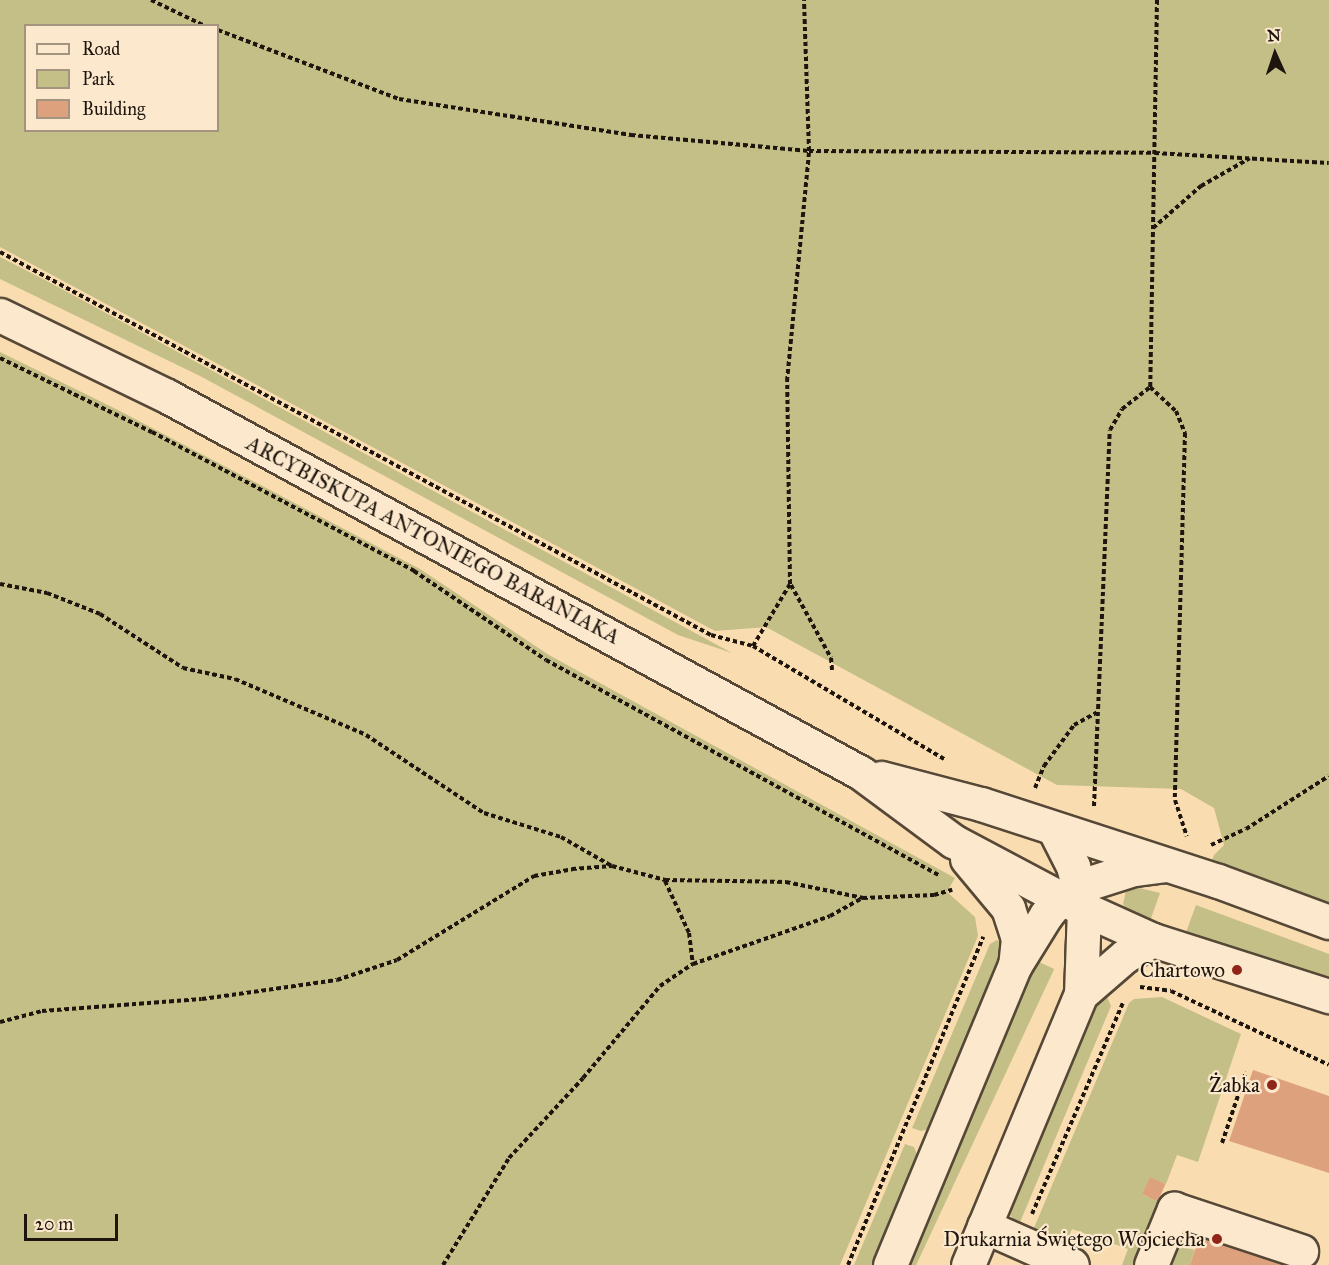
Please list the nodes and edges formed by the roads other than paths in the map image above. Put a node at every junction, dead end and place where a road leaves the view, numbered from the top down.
1 (0, 315) edge
2 (861, 773) junction
3 (1055, 831) junction
4 (953, 841) junction
5 (1167, 865) junction
6 (1075, 898) junction
7 (1329, 922) edge
8 (1153, 940) junction
9 (1016, 964) junction
10 (1237, 970) junction
11 (1081, 994) junction
12 (1329, 996) edge
13 (1329, 1019) edge
14 (984, 1226) junction
15 (1301, 1251) dead end
16 (890, 1265) edge
17 (968, 1265) edge
18 (1072, 1265) edge
19 (1151, 1265) edge

1 - 2 street, ARCYBISKUPA ANTONIEGO BARANIAKA
2 - 3 street, ARCYBISKUPA ANTONIEGO BARANIAKA
2 - 4 street, ARCYBISKUPA ANTONIEGO BARANIAKA
3 - 5 street, ARCYBISKUPA ANTONIEGO BARANIAKA
3 - 6 street
4 - 6 street, ARCYBISKUPA ANTONIEGO BARANIAKA
4 - 9 street
5 - 6 street
5 - 7 street, ARCYBISKUPA ANTONIEGO BARANIAKA
6 - 8 street, ARCYBISKUPA ANTONIEGO BARANIAKA
6 - 9 street
6 - 11 street
8 - 10 street, ARCYBISKUPA ANTONIEGO BARANIAKA
8 - 11 street
9 - 16 street
10 - 12 street
10 - 13 street
11 - 14 street
14 - 17 street
14 - 18 street
15 - 19 street

